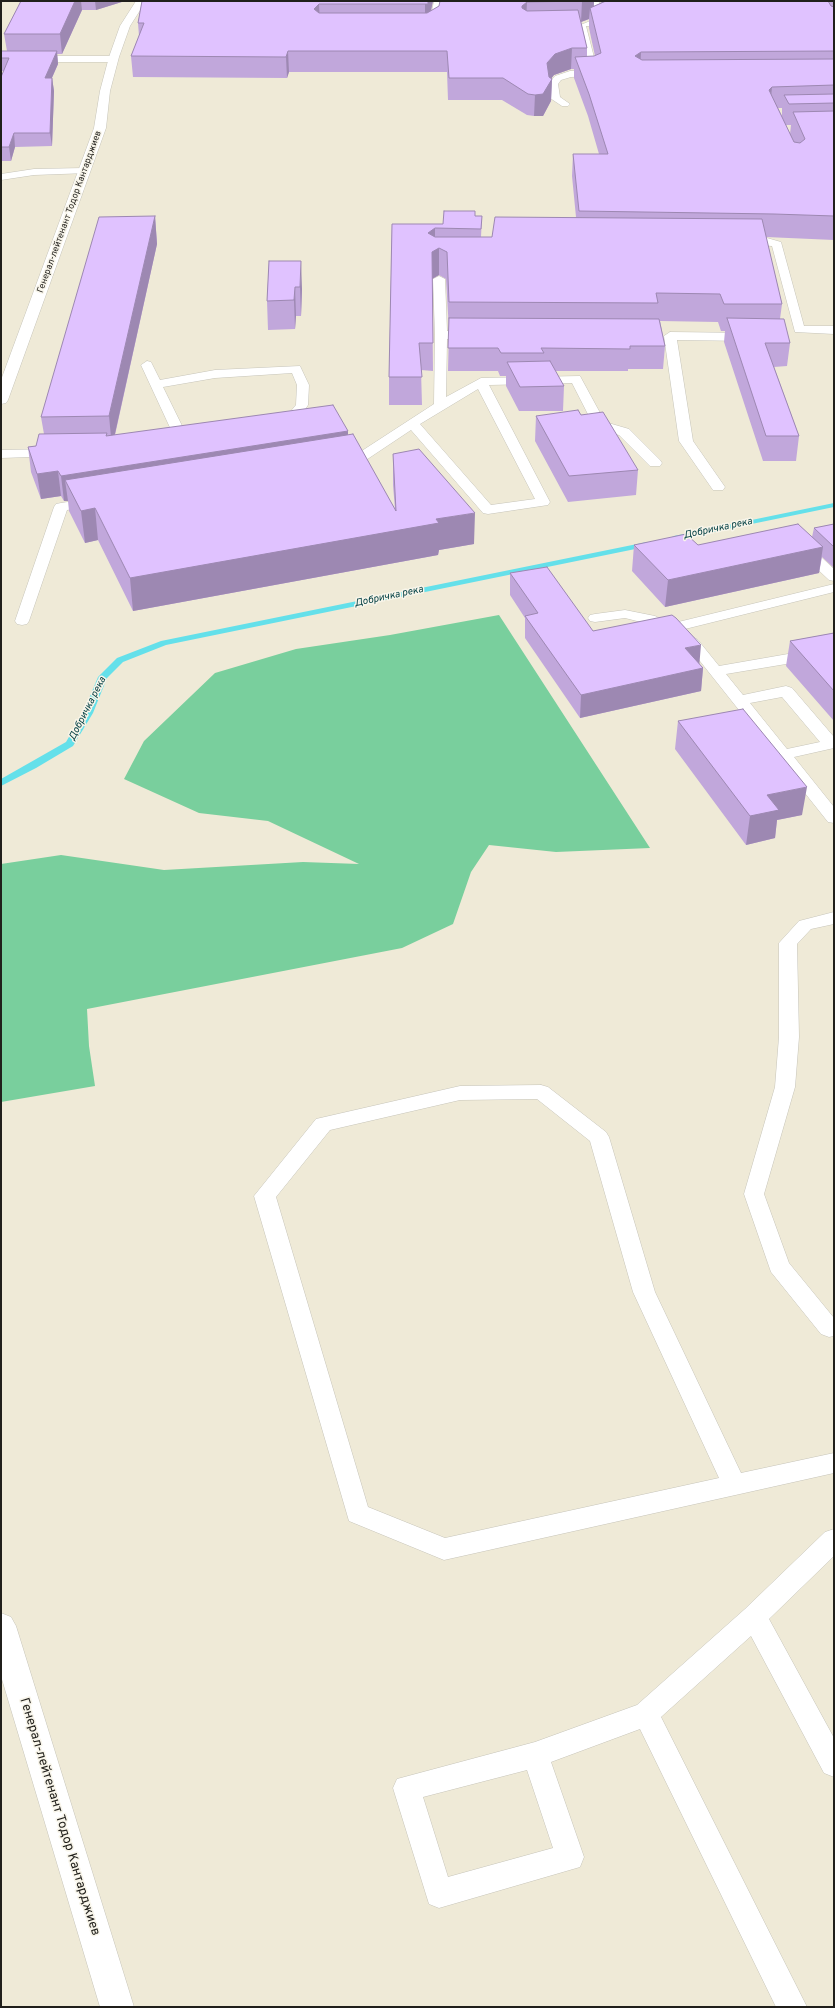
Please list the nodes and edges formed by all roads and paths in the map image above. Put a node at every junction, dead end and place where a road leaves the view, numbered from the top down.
1 (141, 1) edge
2 (438, 1) edge
3 (595, 1) edge
4 (420, 29) edge
5 (1, 59) edge
6 (113, 59) junction
7 (565, 104) dead end
8 (84, 171) junction
9 (1, 176) edge
10 (728, 241) edge
11 (439, 279) dead end
12 (798, 329) junction
13 (834, 330) edge
14 (441, 335) junction
15 (465, 335) edge
16 (654, 336) edge
17 (670, 336) junction
18 (762, 337) edge
19 (786, 337) edge
20 (147, 365) dead end
21 (481, 382) junction
22 (156, 384) junction
23 (1, 400) edge
24 (440, 406) junction
25 (413, 424) junction
26 (264, 430) edge
27 (199, 442) edge
28 (184, 444) junction
29 (170, 446) edge
30 (64, 453) edge
31 (1, 454) edge
32 (655, 463) dead end
33 (327, 464) edge
34 (718, 487) dead end
35 (108, 500) edge
36 (812, 538) edge
37 (834, 577) edge
38 (834, 588) edge
39 (595, 618) dead end
40 (22, 621) dead end
41 (667, 629) junction
42 (834, 651) edge
43 (715, 671) junction
44 (739, 701) junction
45 (783, 755) junction
46 (834, 818) edge
47 (834, 918) edge
48 (834, 1327) edge
49 (834, 1463) edge
50 (734, 1485) junction
51 (834, 1540) edge
52 (754, 1617) junction
53 (1, 1626) edge
54 (646, 1714) junction
55 (535, 1755) junction
56 (834, 1764) edge
57 (117, 2007) edge
58 (792, 2007) edge

1 - 6 street, Генерал-лейтенант Тодор Кантарджиев
2 - 4 lane
3 - 7 lane
5 - 6 lane
6 - 8 street, Генерал-лейтенант Тодор Кантарджиев
8 - 9 lane
8 - 23 street, Генерал-лейтенант Тодор Кантарджиев
10 - 12 lane
11 - 14 lane
12 - 13 lane
12 - 19 lane
14 - 15 lane
14 - 24 lane
16 - 17 lane
17 - 18 lane
17 - 34 lane
20 - 22 lane
21 - 24 lane
21 - 25 lane
21 - 32 lane
22 - 26 lane
22 - 28 lane
24 - 25 lane
25 - 33 lane
27 - 28 lane
28 - 29 lane
30 - 31 lane
35 - 40 lane
36 - 37 lane
38 - 41 lane
39 - 41 lane
41 - 43 lane
42 - 43 lane
43 - 44 lane
44 - 45 lane
44 - 45 lane
45 - 46 lane
47 - 48 lane
49 - 50 lane
50 - 50 lane
51 - 52 lane
52 - 54 lane
52 - 56 lane
53 - 57 street, Генерал-лейтенант Тодор Кантарджиев
54 - 55 lane
54 - 58 lane
55 - 55 lane

